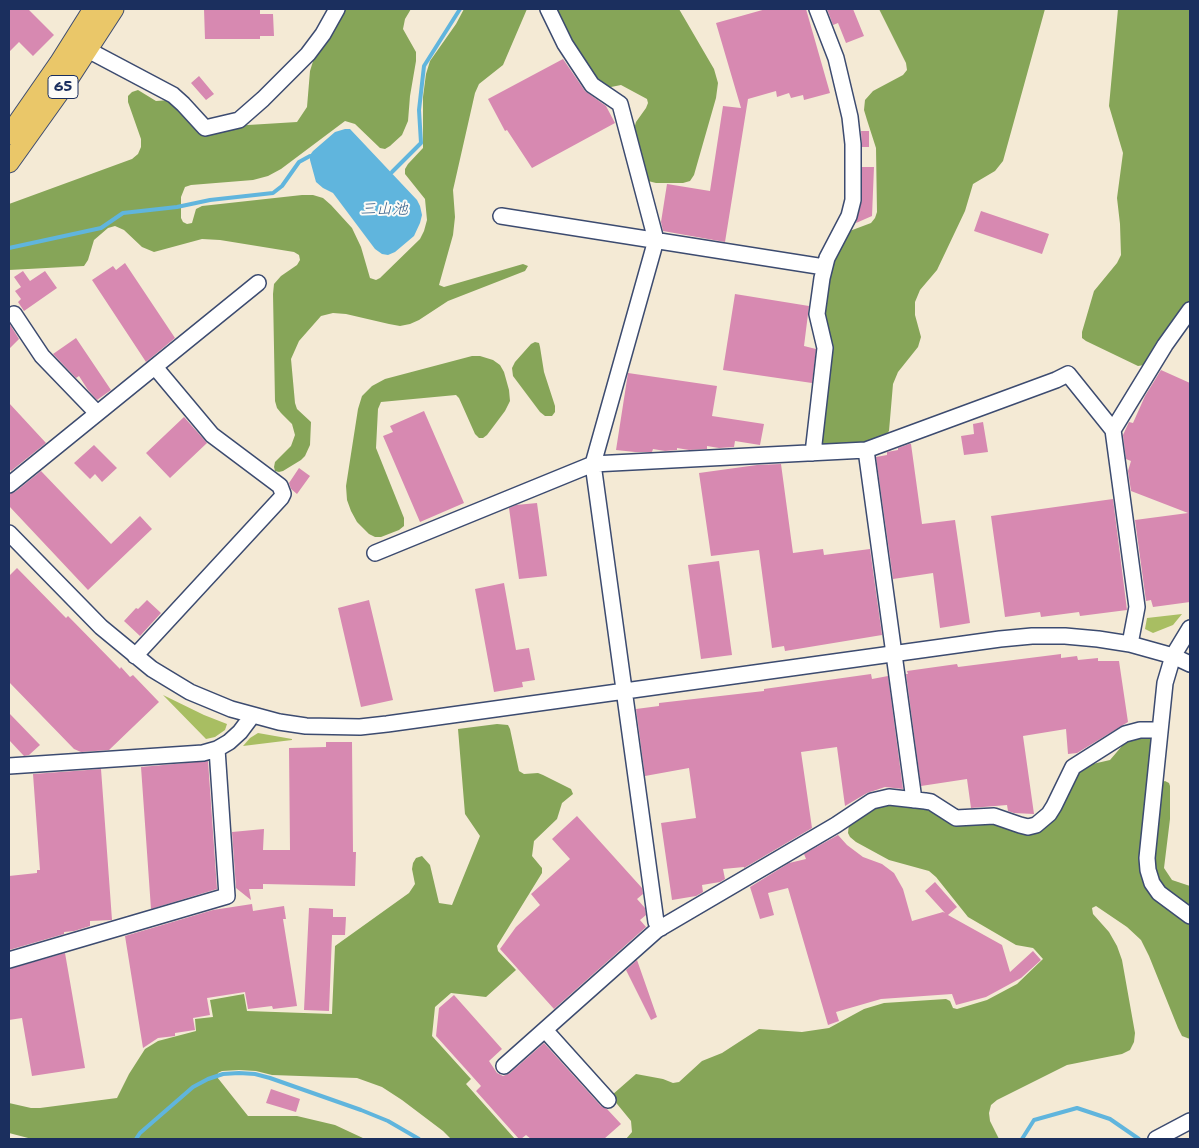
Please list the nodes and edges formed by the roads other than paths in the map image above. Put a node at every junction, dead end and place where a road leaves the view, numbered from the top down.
1 (94, 9) edge
2 (114, 9) edge
3 (337, 9) edge
4 (548, 9) edge
5 (817, 9) edge
6 (88, 50) junction
7 (9, 135) edge
8 (9, 163) edge
9 (501, 216) dead end
10 (656, 240) junction
11 (824, 267) junction
12 (258, 283) dead end
13 (1190, 310) edge
14 (14, 314) dead end
15 (155, 367) junction
16 (98, 413) junction
17 (1112, 430) junction
18 (866, 450) junction
19 (813, 453) junction
20 (593, 464) junction
21 (9, 485) edge
22 (9, 533) edge
23 (375, 553) dead end
24 (1190, 628) edge
25 (1130, 644) junction
26 (894, 654) junction
27 (134, 656) junction
28 (1173, 656) junction
29 (1190, 664) edge
30 (624, 691) junction
31 (252, 716) junction
32 (1160, 730) junction
33 (217, 749) junction
34 (9, 766) edge
35 (914, 800) junction
36 (1190, 916) edge
37 (661, 928) junction
38 (9, 960) edge
39 (545, 1030) junction
40 (504, 1066) dead end
41 (608, 1100) dead end
42 (1190, 1121) edge
43 (1156, 1139) edge

1 - 7 main road, 65
2 - 6 main road, 65
3 - 6 street
4 - 10 street
5 - 11 street
6 - 8 main road, 65
9 - 10 street
10 - 11 street
10 - 20 street
11 - 19 street
12 - 15 street
13 - 17 street
14 - 16 street
15 - 16 street
15 - 27 street
16 - 21 street
17 - 18 street
17 - 25 street
18 - 19 street
18 - 26 street
19 - 20 street
20 - 23 street
20 - 30 street
22 - 27 street
24 - 28 street
25 - 26 street
25 - 28 street
26 - 30 street
26 - 35 street
27 - 31 street
28 - 29 street
28 - 32 street
30 - 31 street
30 - 37 street
31 - 33 street
32 - 35 street
32 - 36 street
33 - 34 street
33 - 38 street
35 - 37 street
37 - 39 street
39 - 40 street
39 - 41 street
42 - 43 street

